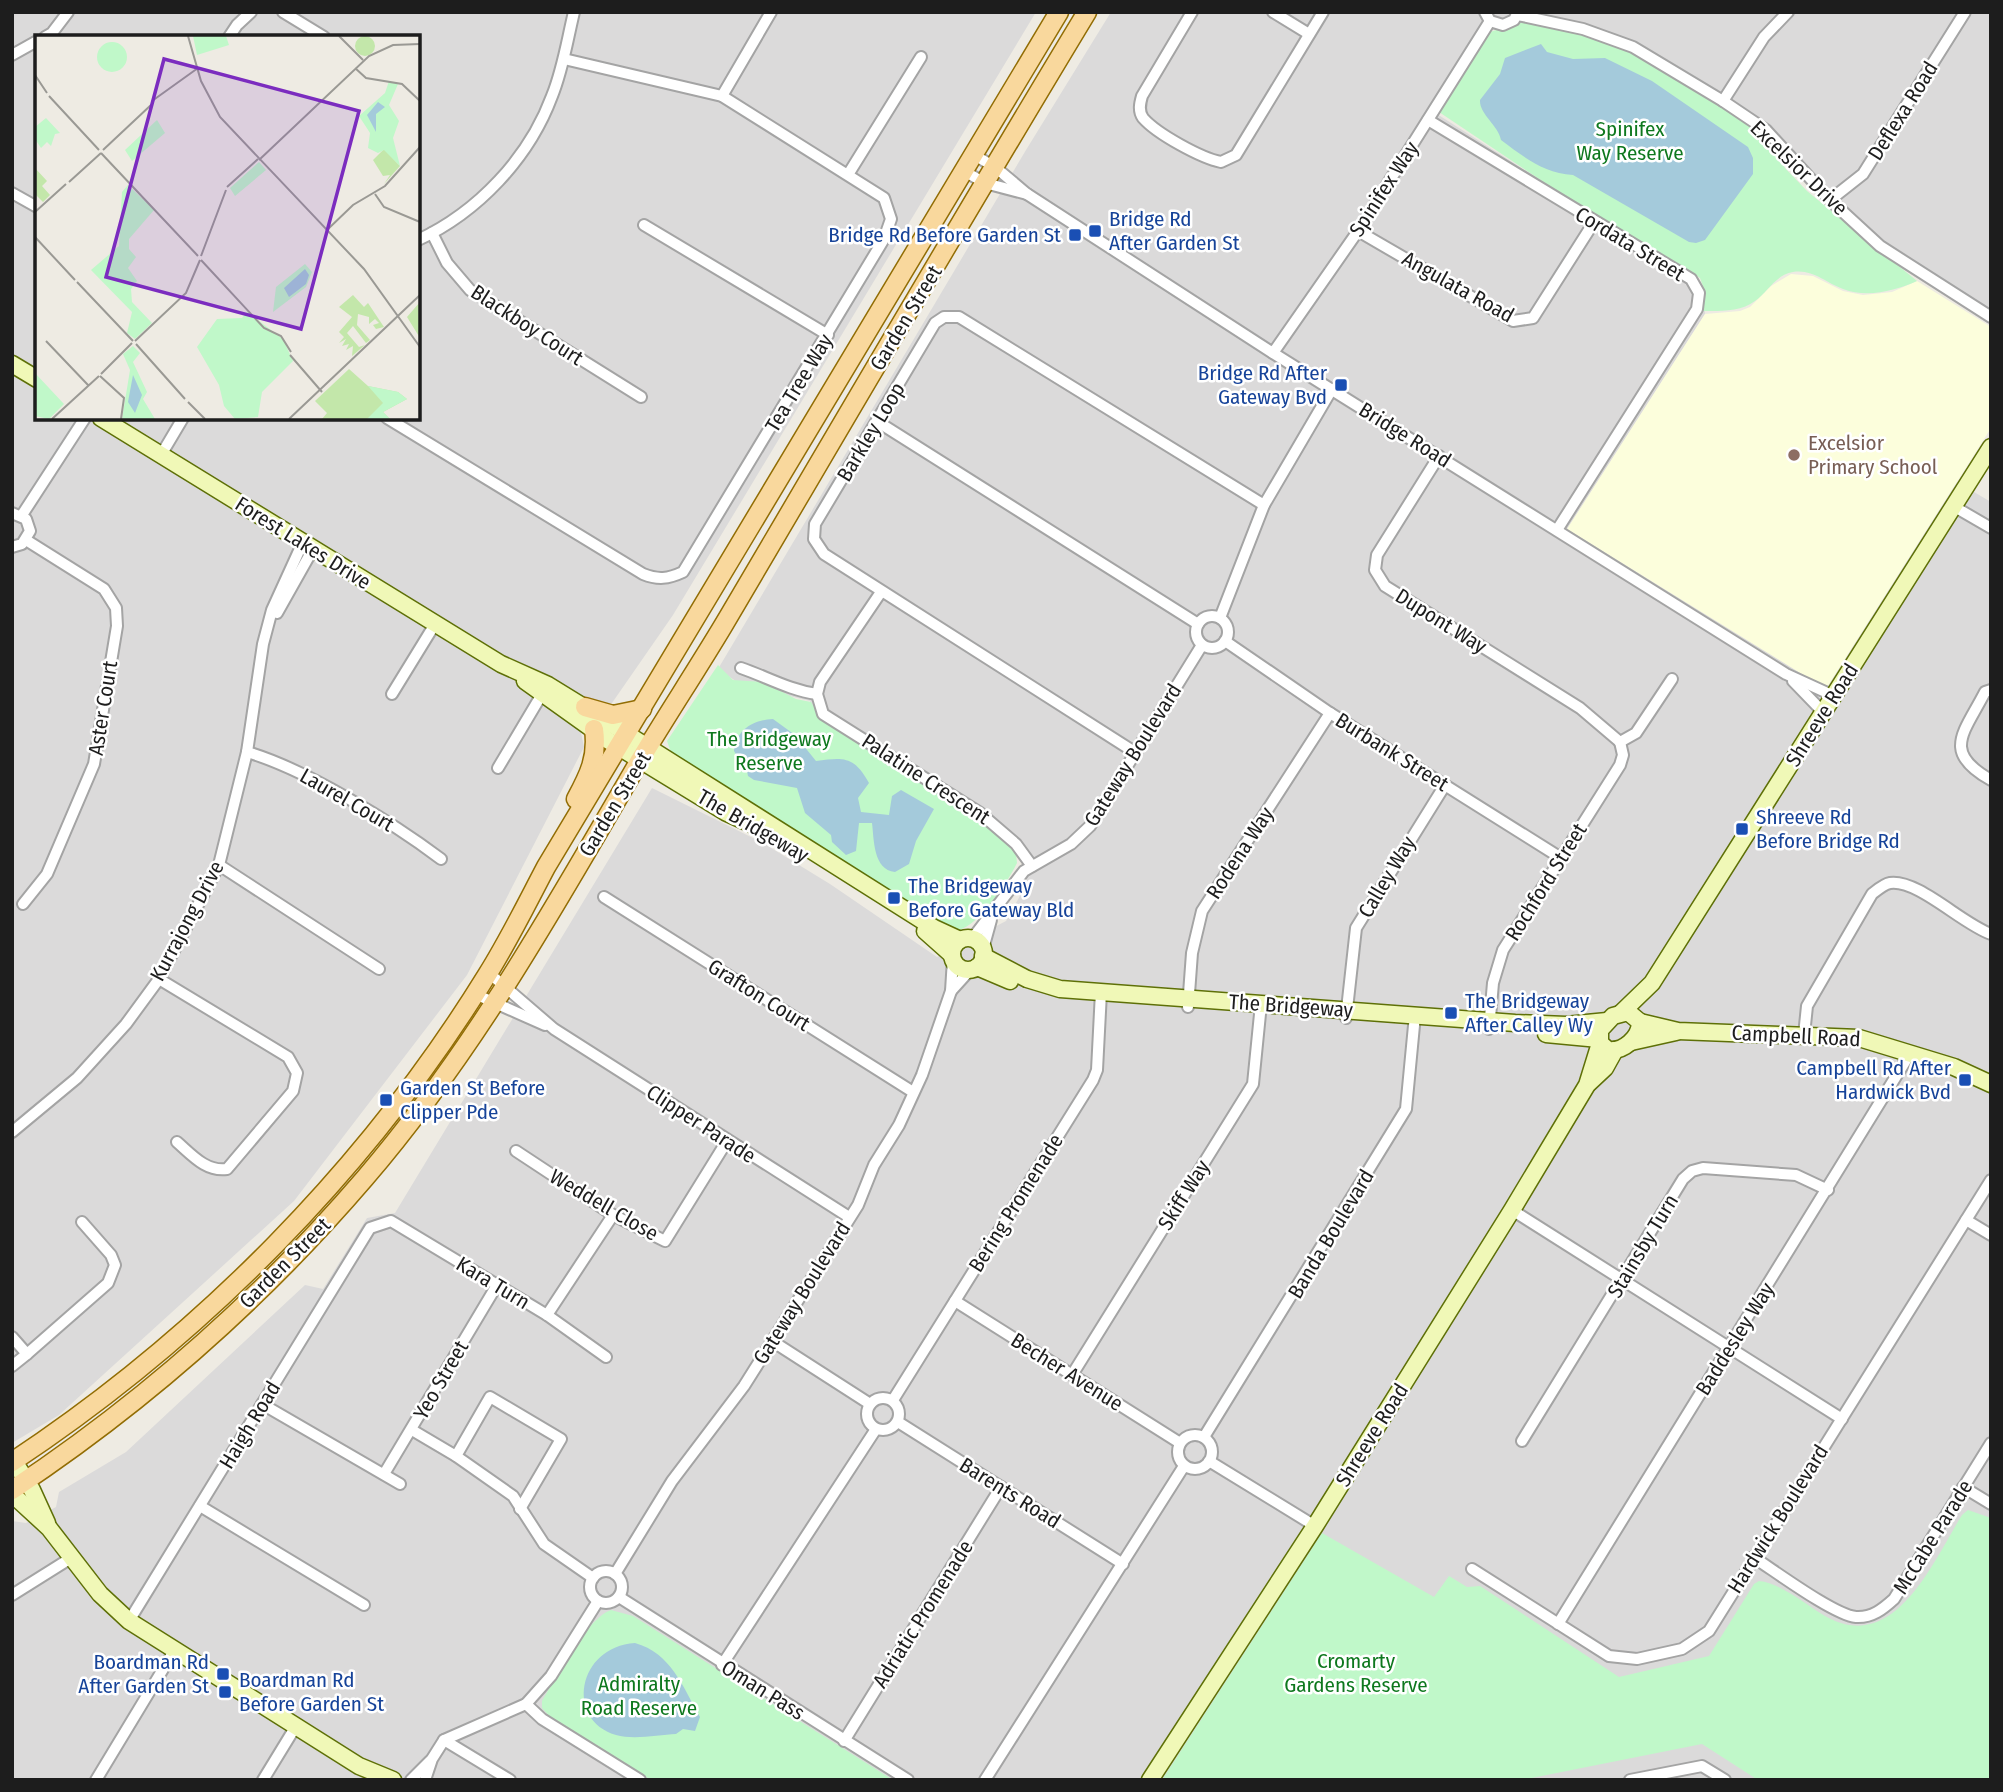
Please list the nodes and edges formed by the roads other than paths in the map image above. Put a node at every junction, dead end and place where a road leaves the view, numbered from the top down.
1 (68, 12) edge
2 (251, 12) edge
3 (284, 12) edge
4 (574, 12) edge
5 (771, 12) edge
6 (1059, 12) edge
7 (1087, 12) edge
8 (1192, 12) edge
9 (1273, 12) edge
10 (1323, 12) edge
11 (1788, 12) edge
12 (1965, 12) edge
13 (1518, 13) edge
14 (1488, 17) edge
15 (1309, 34) junction
16 (52, 35) edge
17 (230, 35) edge
18 (321, 35) edge
19 (35, 42) edge
20 (12, 55) edge
21 (921, 57) dead end
22 (564, 59) junction
23 (722, 96) junction
24 (1723, 101) junction
25 (1428, 120) junction
26 (974, 155) junction
27 (995, 167) junction
28 (964, 171) junction
29 (849, 173) junction
30 (985, 183) junction
31 (12, 192) edge
32 (1027, 194) junction
33 (1830, 200) junction
34 (35, 206) edge
35 (1594, 222) junction
36 (643, 225) dead end
37 (1357, 231) junction
38 (432, 233) junction
39 (420, 239) edge
40 (1991, 317) edge
41 (828, 335) junction
42 (1273, 353) junction
43 (12, 364) edge
44 (35, 378) edge
45 (1332, 389) junction
46 (641, 397) dead end
47 (84, 420) edge
48 (104, 420) edge
49 (182, 420) edge
50 (390, 420) edge
51 (878, 422) junction
52 (1991, 446) edge
53 (161, 455) junction
54 (1439, 456) junction
55 (1264, 505) junction
56 (1954, 506) junction
57 (17, 514) edge
58 (1991, 528) edge
59 (1557, 530) junction
60 (26, 540) junction
61 (308, 545) junction
62 (12, 547) edge
63 (881, 592) junction
64 (1220, 618) junction
65 (435, 624) junction
66 (1198, 624) junction
67 (1225, 641) junction
68 (1202, 645) junction
69 (741, 668) dead end
70 (1786, 674) junction
71 (1671, 679) dead end
72 (545, 690) junction
73 (1991, 690) edge
74 (393, 694) dead end
75 (817, 694) junction
76 (1833, 696) junction
77 (585, 707) junction
78 (642, 709) junction
79 (1824, 712) junction
80 (1330, 713) junction
81 (594, 729) junction
82 (624, 741) junction
83 (1620, 742) junction
84 (247, 752) junction
85 (1136, 753) junction
86 (645, 754) junction
87 (498, 768) dead end
88 (1991, 780) edge
89 (1445, 785) junction
90 (1561, 858) junction
91 (441, 859) dead end
92 (219, 865) junction
93 (1032, 866) junction
94 (546, 867) junction
95 (604, 897) dead end
96 (23, 904) dead end
97 (1991, 934) edge
98 (969, 954) junction
99 (379, 969) dead end
100 (489, 973) junction
101 (159, 979) junction
102 (1652, 983) junction
103 (505, 984) junction
104 (951, 991) junction
105 (475, 994) junction
106 (1101, 996) junction
107 (492, 1003) junction
108 (1188, 1003) junction
109 (1261, 1008) junction
110 (1347, 1014) junction
111 (1614, 1017) junction
112 (1415, 1020) junction
113 (1639, 1020) junction
114 (1490, 1025) junction
115 (554, 1028) junction
116 (1678, 1031) junction
117 (1804, 1035) junction
118 (1600, 1041) junction
119 (1631, 1042) junction
120 (1615, 1050) junction
121 (1911, 1052) junction
122 (1991, 1084) edge
123 (1587, 1085) junction
124 (913, 1092) junction
125 (13, 1129) edge
126 (727, 1141) junction
127 (177, 1142) dead end
128 (516, 1151) dead end
129 (1991, 1180) edge
130 (1828, 1190) junction
131 (1512, 1210) junction
132 (613, 1215) junction
133 (849, 1217) junction
134 (1966, 1220) junction
135 (82, 1222) dead end
136 (370, 1228) joint
137 (1991, 1235) edge
138 (1623, 1281) junction
139 (497, 1285) junction
140 (955, 1301) junction
141 (547, 1315) junction
142 (12, 1337) edge
143 (772, 1341) junction
144 (1729, 1348) junction
145 (27, 1354) junction
146 (606, 1357) dead end
147 (12, 1366) edge
148 (1073, 1375) junction
149 (893, 1401) junction
150 (262, 1404) junction
151 (870, 1404) junction
152 (1842, 1419) junction
153 (898, 1422) junction
154 (876, 1429) junction
155 (412, 1430) junction
156 (1204, 1437) junction
157 (1522, 1441) dead end
158 (1180, 1443) junction
159 (1991, 1443) edge
160 (456, 1455) junction
161 (1209, 1461) junction
162 (13, 1462) edge
163 (1184, 1466) junction
164 (384, 1474) junction
165 (400, 1484) dead end
166 (1001, 1487) junction
167 (17, 1488) edge
168 (1963, 1488) junction
169 (1991, 1504) edge
170 (200, 1506) junction
171 (520, 1509) junction
172 (1315, 1527) junction
173 (71, 1558) junction
174 (1753, 1558) junction
175 (1123, 1564) junction
176 (1472, 1569) dead end
177 (615, 1574) junction
178 (593, 1578) junction
179 (12, 1595) edge
180 (619, 1597) junction
181 (598, 1601) junction
182 (364, 1605) dead end
183 (129, 1621) junction
184 (1558, 1624) junction
185 (174, 1651) junction
186 (722, 1665) junction
187 (526, 1704) junction
188 (296, 1726) junction
189 (444, 1740) junction
190 (844, 1741) junction
191 (432, 1759) junction
192 (359, 1766) junction
193 (96, 1780) edge
194 (263, 1780) edge
195 (372, 1780) edge
196 (393, 1780) edge
197 (411, 1780) edge
198 (425, 1780) edge
199 (510, 1780) edge
200 (640, 1780) edge
201 (908, 1780) edge
202 (985, 1780) edge
203 (1150, 1780) edge
204 (1630, 1780) edge
205 (1725, 1780) edge

1 - 16 street
2 - 17 street
3 - 18 street
4 - 22 street
5 - 23 street
6 - 26 main road, Garden Street
7 - 27 main road, Garden Street
8 - 15 street
9 - 15 street
10 - 15 street
11 - 24 street
12 - 33 street, Deflexa Road
13 - 14 street
13 - 24 street, Excelsior Drive
14 - 25 street, Spinifex Way
19 - 20 street
21 - 29 street
22 - 23 street, Tea Tree Way
22 - 38 street
23 - 29 street, Tea Tree Way
24 - 33 street, Excelsior Drive
25 - 35 street, Cordata Street
25 - 37 street, Spinifex Way
26 - 27 street, Bridge Road
26 - 28 main road, Garden Street
27 - 30 main road, Garden Street
27 - 32 street, Bridge Road
28 - 30 street, Bridge Road
28 - 78 main road, Garden Street
29 - 41 street, Tea Tree Way
30 - 32 street, Bridge Road
30 - 86 main road, Garden Street
31 - 34 street
32 - 42 street, Bridge Road
33 - 40 street, Excelsior Drive
35 - 37 street, Angulata Road
35 - 59 street, Cordata Street
36 - 41 street
37 - 42 street, Spinifex Way
38 - 39 street
38 - 46 street, Blackboy Court
41 - 50 street, Tea Tree Way
42 - 45 street, Bridge Road
43 - 44 street
45 - 54 street, Bridge Road
45 - 55 street
47 - 57 street
48 - 53 street, Forest Lakes Drive
49 - 53 street
51 - 55 street, Barkley Loop
51 - 63 street, Barkley Loop
51 - 66 street
52 - 56 street, Shreeve Road
53 - 61 street, Forest Lakes Drive
54 - 59 street, Bridge Road
54 - 83 street, Dupont Way
55 - 64 street
56 - 58 street
56 - 76 street, Shreeve Road
57 - 60 street
59 - 70 street, Bridge Road
60 - 62 street
60 - 96 street, Aster Court
61 - 65 street, Forest Lakes Drive
61 - 84 street, Kurrajong Drive
63 - 75 street
63 - 85 street, Barkley Loop
64 - 66 street
64 - 67 street
65 - 72 street, Forest Lakes Drive
65 - 74 street
66 - 68 street
67 - 68 street
67 - 80 street, Burbank Street
68 - 85 street, Gateway Boulevard
69 - 75 street
70 - 76 street, Bridge Road
70 - 79 street, Bridge Road
71 - 83 street
72 - 77 street, Forest Lakes Drive
72 - 81 street, Forest Lakes Drive
72 - 87 street
73 - 88 street
75 - 93 street, Palatine Crescent
76 - 79 street, Shreeve Road
77 - 78 main road
77 - 82 street, Forest Lakes Drive
78 - 82 main road, Garden Street
79 - 102 street, Shreeve Road
80 - 89 street, Burbank Street
80 - 108 street, Rodena Way
81 - 82 street, Forest Lakes Drive
81 - 94 main road
82 - 86 street, The Bridgeway
82 - 94 main road, Garden Street
83 - 90 street, Rochford Street
84 - 91 street, Laurel Court
84 - 92 street, Kurrajong Drive
85 - 93 street, Gateway Boulevard
86 - 98 street, The Bridgeway
86 - 103 main road, Garden Street
89 - 90 street, Burbank Street
89 - 110 street, Calley Way
90 - 114 street, Rochford Street
92 - 99 street
92 - 101 street, Kurrajong Drive
93 - 98 street, Gateway Boulevard
94 - 100 main road, Garden Street
95 - 124 street, Grafton Court
97 - 117 street
98 - 104 street, Gateway Boulevard
98 - 104 street, Gateway Boulevard
98 - 106 street, The Bridgeway
100 - 103 street, Clipper Parade
100 - 105 main road, Garden Street
101 - 125 street, Kurrajong Drive
101 - 127 street
102 - 111 street, Shreeve Road
102 - 113 street, Shreeve Road
103 - 107 main road, Garden Street
103 - 115 street, Clipper Parade
104 - 124 street, Gateway Boulevard
105 - 107 street, Clipper Parade
105 - 162 main road, Garden Street
106 - 108 street, The Bridgeway
106 - 140 street, Bering Promenade
107 - 115 street, Clipper Parade
107 - 167 main road, Garden Street
108 - 109 street, The Bridgeway
109 - 110 street, The Bridgeway
109 - 148 street, Skiff Way
110 - 112 street, The Bridgeway
111 - 113 street
111 - 114 street, The Bridgeway
111 - 118 street, Shreeve Road
112 - 114 street, The Bridgeway
112 - 156 street, Banda Boulevard
113 - 116 street, Campbell Road
113 - 119 street, Shreeve Road
114 - 118 street, The Bridgeway
115 - 126 street, Clipper Parade
116 - 117 street, Campbell Road
116 - 119 street, Campbell Road
117 - 121 street, Campbell Road
118 - 120 street
118 - 123 street, Shreeve Road
119 - 120 street, Shreeve Road
120 - 123 street, Shreeve Road
121 - 122 street, Campbell Road
121 - 130 street, Baddesley Way
123 - 131 street, Shreeve Road
124 - 133 street, Gateway Boulevard
126 - 132 street, Weddell Close
126 - 133 street, Clipper Parade
128 - 132 street, Weddell Close
129 - 134 street, Hardwick Boulevard
130 - 138 street, Stainsby Turn
130 - 144 street, Baddesley Way
131 - 138 street
131 - 172 street, Shreeve Road
132 - 141 street, Kara Turn
133 - 143 street, Gateway Boulevard
134 - 137 street
134 - 152 street, Hardwick Boulevard
135 - 145 street
136 - 139 street, Kara Turn
136 - 150 street, Haigh Road
138 - 144 street
138 - 157 street, Stainsby Turn
139 - 141 street, Kara Turn
139 - 155 street, Yeo Street
140 - 148 street, Becher Avenue
140 - 149 street, Bering Promenade
141 - 146 street
142 - 145 street
143 - 151 street
143 - 177 street, Gateway Boulevard
144 - 152 street
144 - 184 street, Baddesley Way
145 - 147 street
148 - 158 street, Becher Avenue
149 - 151 street
149 - 153 street
150 - 164 street
150 - 170 street, Haigh Road
151 - 154 street
152 - 174 street, Hardwick Boulevard
153 - 154 street
153 - 166 street, Barents Road
154 - 186 street
155 - 160 street
155 - 164 street, Yeo Street
156 - 158 street
156 - 161 street
158 - 163 street
159 - 168 street, McCabe Parade
160 - 171 street
160 - 171 street
161 - 163 street
161 - 172 street
162 - 167 street
163 - 175 street
164 - 165 street
166 - 175 street, Barents Road
166 - 190 street, Adriatic Promenade
167 - 173 street
168 - 169 street
168 - 174 street, McCabe Parade
170 - 182 street
170 - 183 street, Haigh Road
171 - 178 street
172 - 203 street, Shreeve Road
173 - 179 street
173 - 183 street
174 - 184 street, Hardwick Boulevard
175 - 202 street
176 - 184 street, Hardwick Boulevard
177 - 178 street
177 - 180 street
178 - 181 street
180 - 181 street
180 - 186 street, Oman Pass
181 - 187 street
183 - 185 street
185 - 188 street
185 - 193 street
186 - 190 street, Oman Pass
187 - 189 street
187 - 200 street
188 - 192 street
188 - 194 street
189 - 191 street
189 - 199 street
190 - 201 street, Oman Pass
191 - 197 street
191 - 198 street
192 - 195 street
192 - 196 street
204 - 205 street

